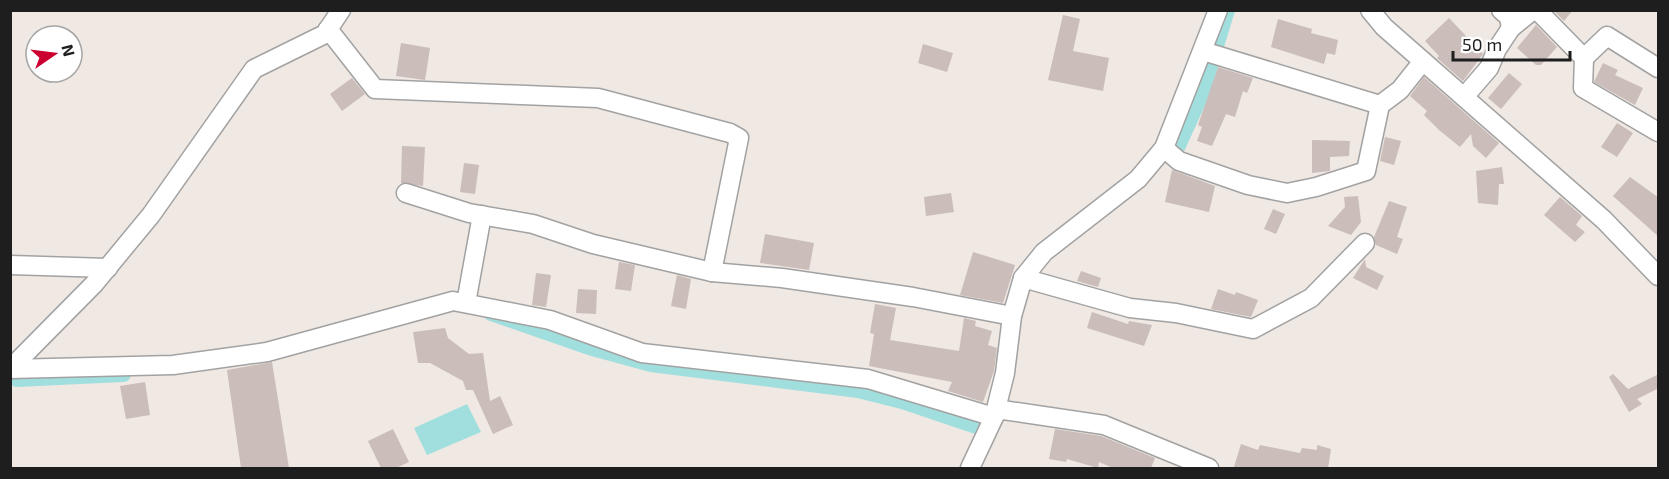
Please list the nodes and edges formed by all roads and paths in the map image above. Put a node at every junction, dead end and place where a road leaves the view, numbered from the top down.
1 (341, 10) edge
2 (1218, 10) edge
3 (1370, 10) edge
4 (1501, 10) edge
5 (1535, 10) edge
6 (1511, 28) junction
7 (328, 29) junction
8 (1209, 53) junction
9 (1584, 58) junction
10 (1424, 61) junction
11 (1659, 68) edge
12 (1464, 97) junction
13 (1380, 105) junction
14 (1659, 132) edge
15 (1164, 148) junction
16 (406, 193) dead end
17 (482, 215) junction
18 (1365, 243) dead end
19 (10, 265) edge
20 (108, 268) junction
21 (712, 272) junction
22 (1659, 276) edge
23 (1023, 278) junction
24 (466, 303) junction
25 (1012, 316) junction
26 (10, 369) edge
27 (995, 413) junction
28 (970, 468) edge
29 (1209, 468) edge

1 - 7 street
2 - 8 street
3 - 10 street
4 - 6 street
5 - 6 street
5 - 9 street
6 - 12 street
7 - 20 street
7 - 21 street
8 - 13 street
8 - 15 street
9 - 11 street
9 - 14 street
10 - 12 street
10 - 13 street
12 - 22 street
13 - 15 street
15 - 23 street
16 - 17 street
17 - 21 street
17 - 24 street
18 - 23 street
19 - 20 street
20 - 26 street
21 - 25 street
23 - 25 street
24 - 26 street
24 - 27 street
25 - 27 street
27 - 28 street
27 - 29 street

